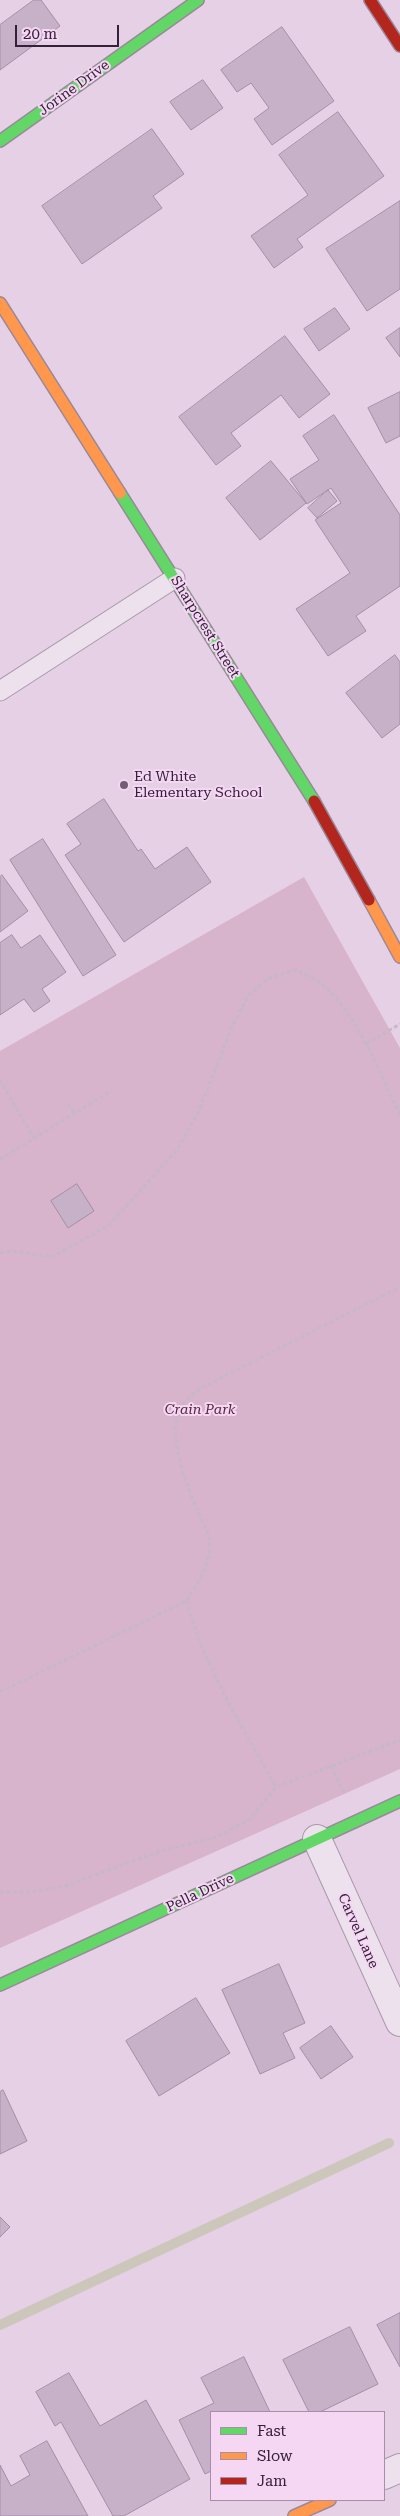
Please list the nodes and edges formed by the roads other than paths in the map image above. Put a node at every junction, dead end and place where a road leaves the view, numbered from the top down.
1 (198, 0) edge
2 (370, 0) edge
3 (400, 46) edge
4 (0, 142) edge
5 (0, 303) edge
6 (175, 578) junction
7 (0, 691) edge
8 (400, 957) edge
9 (400, 1802) edge
10 (317, 1839) junction
11 (0, 1985) edge
12 (400, 2022) edge
13 (400, 2468) edge
14 (385, 2475) edge
15 (328, 2501) edge
16 (294, 2516) edge

1 - 4 street, Jorine Drive
2 - 3 street
5 - 6 street, Sharpcrest Street
6 - 7 lane
6 - 8 street, Sharpcrest Street
9 - 10 street, Pella Drive
10 - 11 street, Pella Drive
10 - 12 street, Carvel Lane
13 - 14 street
15 - 16 street

